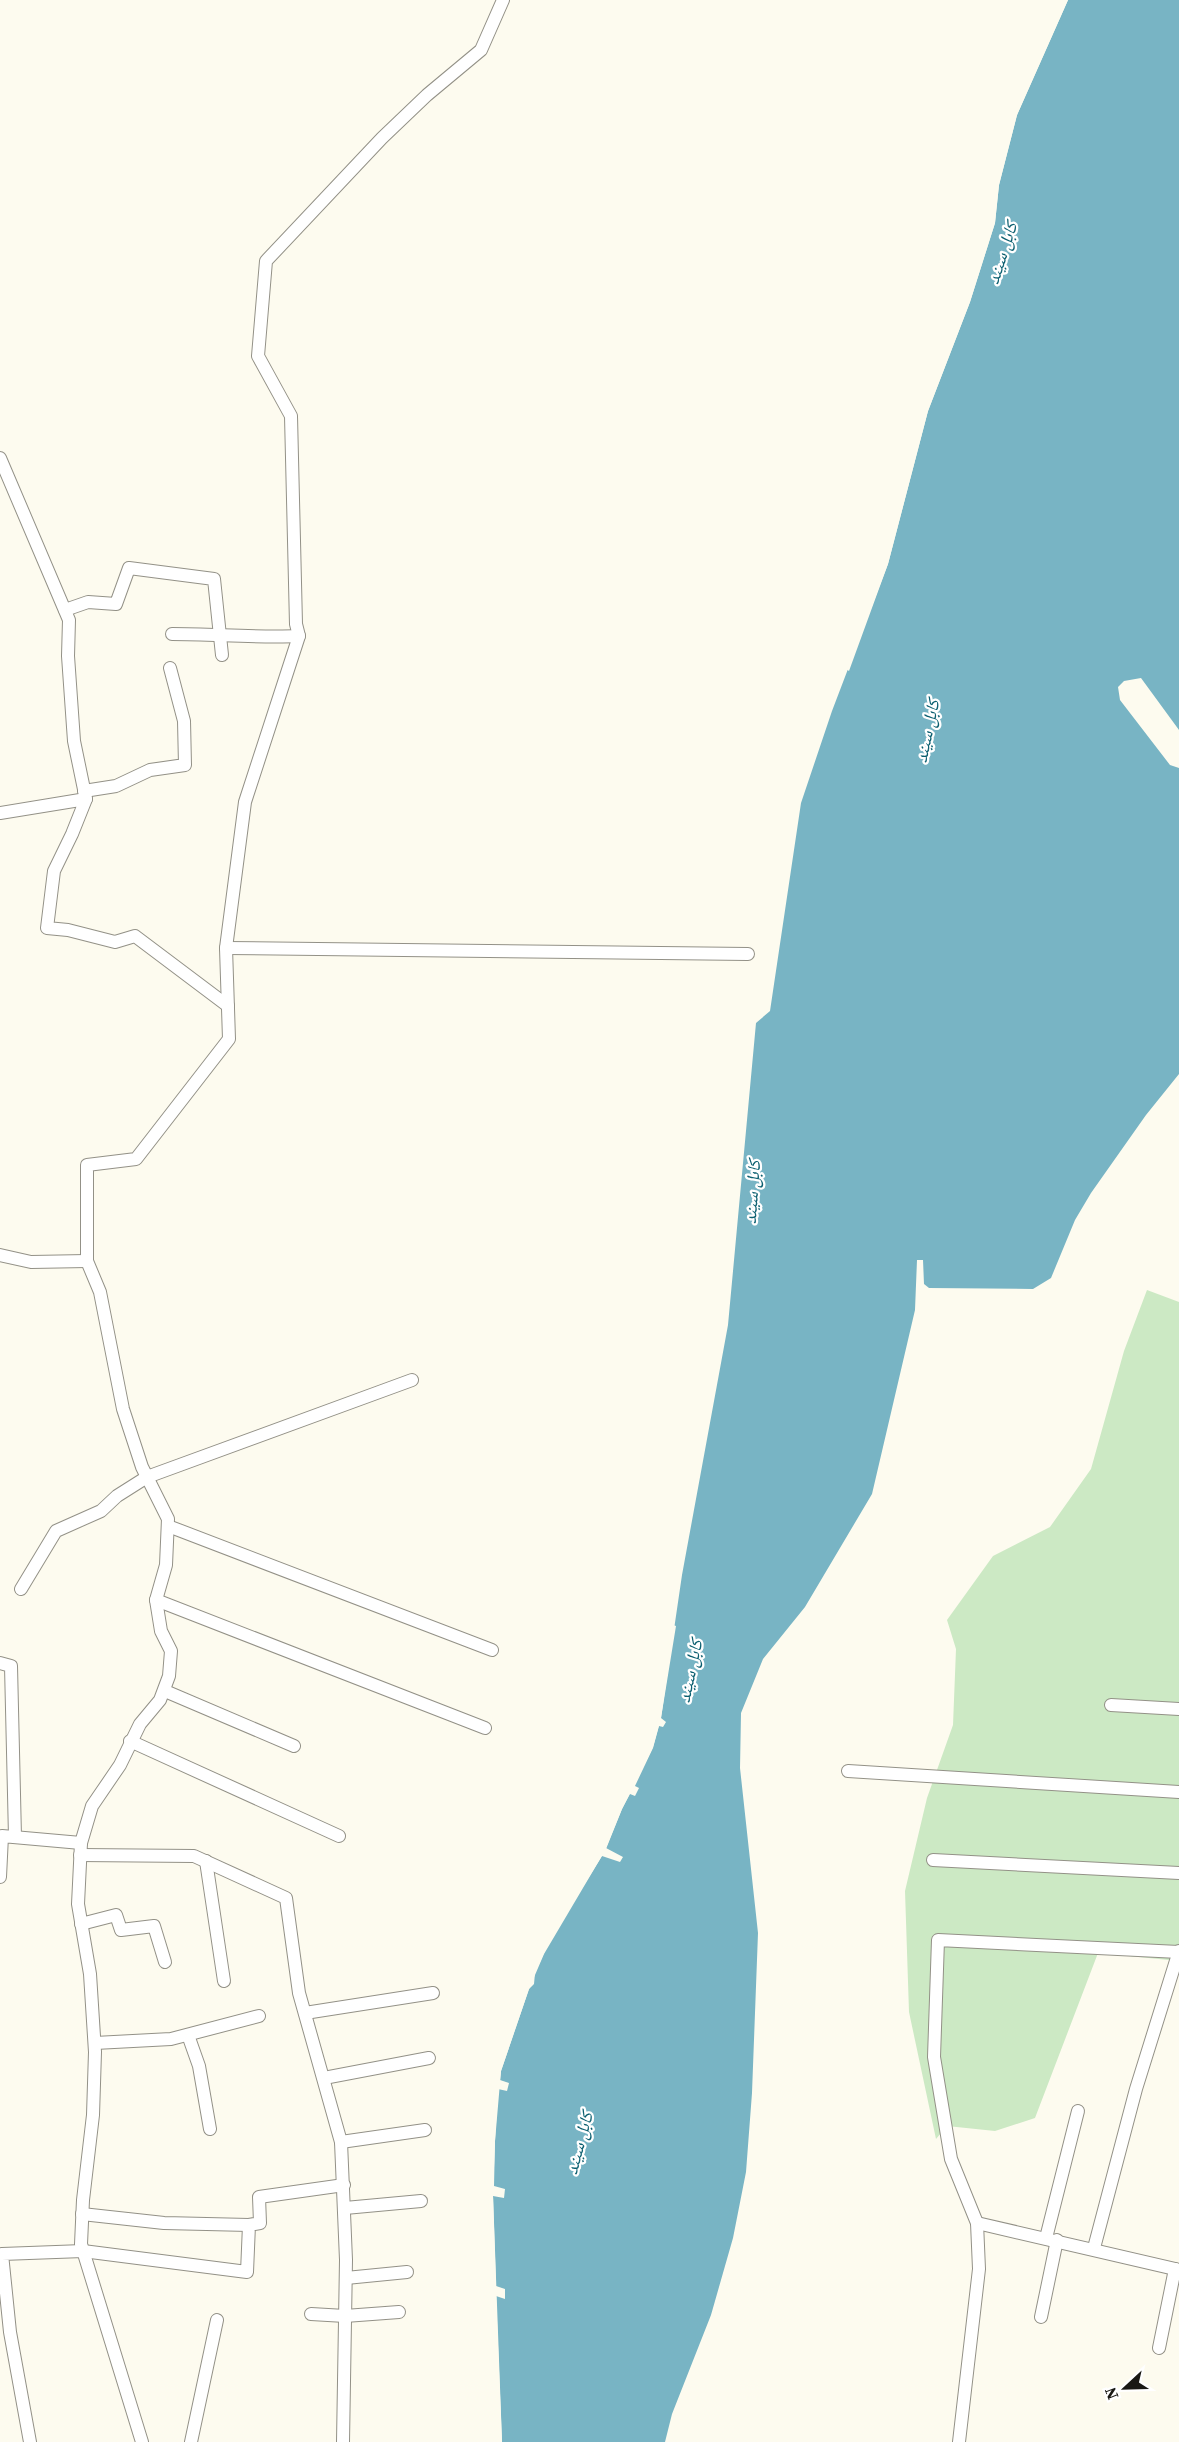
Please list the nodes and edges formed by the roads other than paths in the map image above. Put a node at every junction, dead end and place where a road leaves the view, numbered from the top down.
1 (503, 0) edge
2 (0, 458) edge
3 (65, 610) junction
4 (172, 634) dead end
5 (220, 634) junction
6 (300, 636) junction
7 (222, 655) dead end
8 (170, 668) dead end
9 (85, 795) junction
10 (0, 813) edge
11 (226, 948) junction
12 (748, 954) dead end
13 (228, 1006) junction
14 (0, 1255) edge
15 (87, 1261) junction
16 (412, 1380) dead end
17 (147, 1477) junction
18 (168, 1526) junction
19 (21, 1589) dead end
20 (156, 1600) junction
21 (492, 1650) dead end
22 (0, 1663) edge
23 (165, 1691) junction
24 (1111, 1705) dead end
25 (1179, 1708) edge
26 (485, 1728) dead end
27 (130, 1741) junction
28 (294, 1746) dead end
29 (848, 1771) dead end
30 (14, 1791) junction
31 (1179, 1792) edge
32 (0, 1794) edge
33 (339, 1836) dead end
34 (15, 1837) junction
35 (80, 1849) junction
36 (933, 1860) dead end
37 (206, 1862) junction
38 (1179, 1873) edge
39 (0, 1877) edge
40 (81, 1924) junction
41 (165, 1962) dead end
42 (224, 1981) dead end
43 (433, 1993) dead end
44 (305, 2013) junction
45 (260, 2016) dead end
46 (188, 2035) junction
47 (94, 2043) junction
48 (429, 2058) dead end
49 (324, 2078) junction
50 (1078, 2111) dead end
51 (210, 2129) dead end
52 (425, 2130) dead end
53 (341, 2142) junction
54 (344, 2185) junction
55 (421, 2201) dead end
56 (345, 2208) junction
57 (82, 2214) junction
58 (977, 2223) junction
59 (249, 2225) junction
60 (1051, 2239) junction
61 (1094, 2248) junction
62 (83, 2251) junction
63 (1177, 2270) edge
64 (407, 2272) dead end
65 (346, 2278) junction
66 (399, 2312) dead end
67 (311, 2314) dead end
68 (345, 2316) junction
69 (1041, 2317) dead end
70 (217, 2320) dead end
71 (1159, 2348) dead end
72 (30, 2442) edge
73 (142, 2442) edge
74 (191, 2442) edge
75 (343, 2442) edge
76 (959, 2442) edge

1 - 6 street
2 - 3 street
3 - 5 street
3 - 9 street
4 - 5 street
5 - 6 street
5 - 7 street
6 - 11 street
8 - 9 street
9 - 10 street
9 - 13 street
11 - 12 street
11 - 13 street
13 - 15 street
14 - 15 street
15 - 17 street
16 - 17 street
17 - 18 street
17 - 19 street
18 - 20 street
18 - 21 street
20 - 23 street
20 - 26 street
22 - 30 street
23 - 27 street
23 - 28 street
24 - 25 street
27 - 33 street
27 - 35 street
29 - 31 street
30 - 32 street
30 - 34 street
34 - 35 street
34 - 39 street
35 - 37 street
35 - 40 street
36 - 38 street
37 - 42 street
37 - 44 street
40 - 41 street
40 - 47 street
43 - 44 street
44 - 49 street
45 - 46 street
46 - 47 street
46 - 51 street
47 - 57 street
48 - 49 street
49 - 53 street
50 - 60 street
52 - 53 street
53 - 54 street
54 - 56 street
54 - 59 street
55 - 56 street
56 - 65 street
57 - 59 street
57 - 62 street
58 - 60 street
58 - 61 street
58 - 76 street
59 - 62 street
60 - 61 street
60 - 69 street
61 - 63 street
62 - 72 street
62 - 73 street
63 - 71 street
64 - 65 street
65 - 68 street
66 - 68 street
67 - 68 street
68 - 75 street
70 - 74 street

